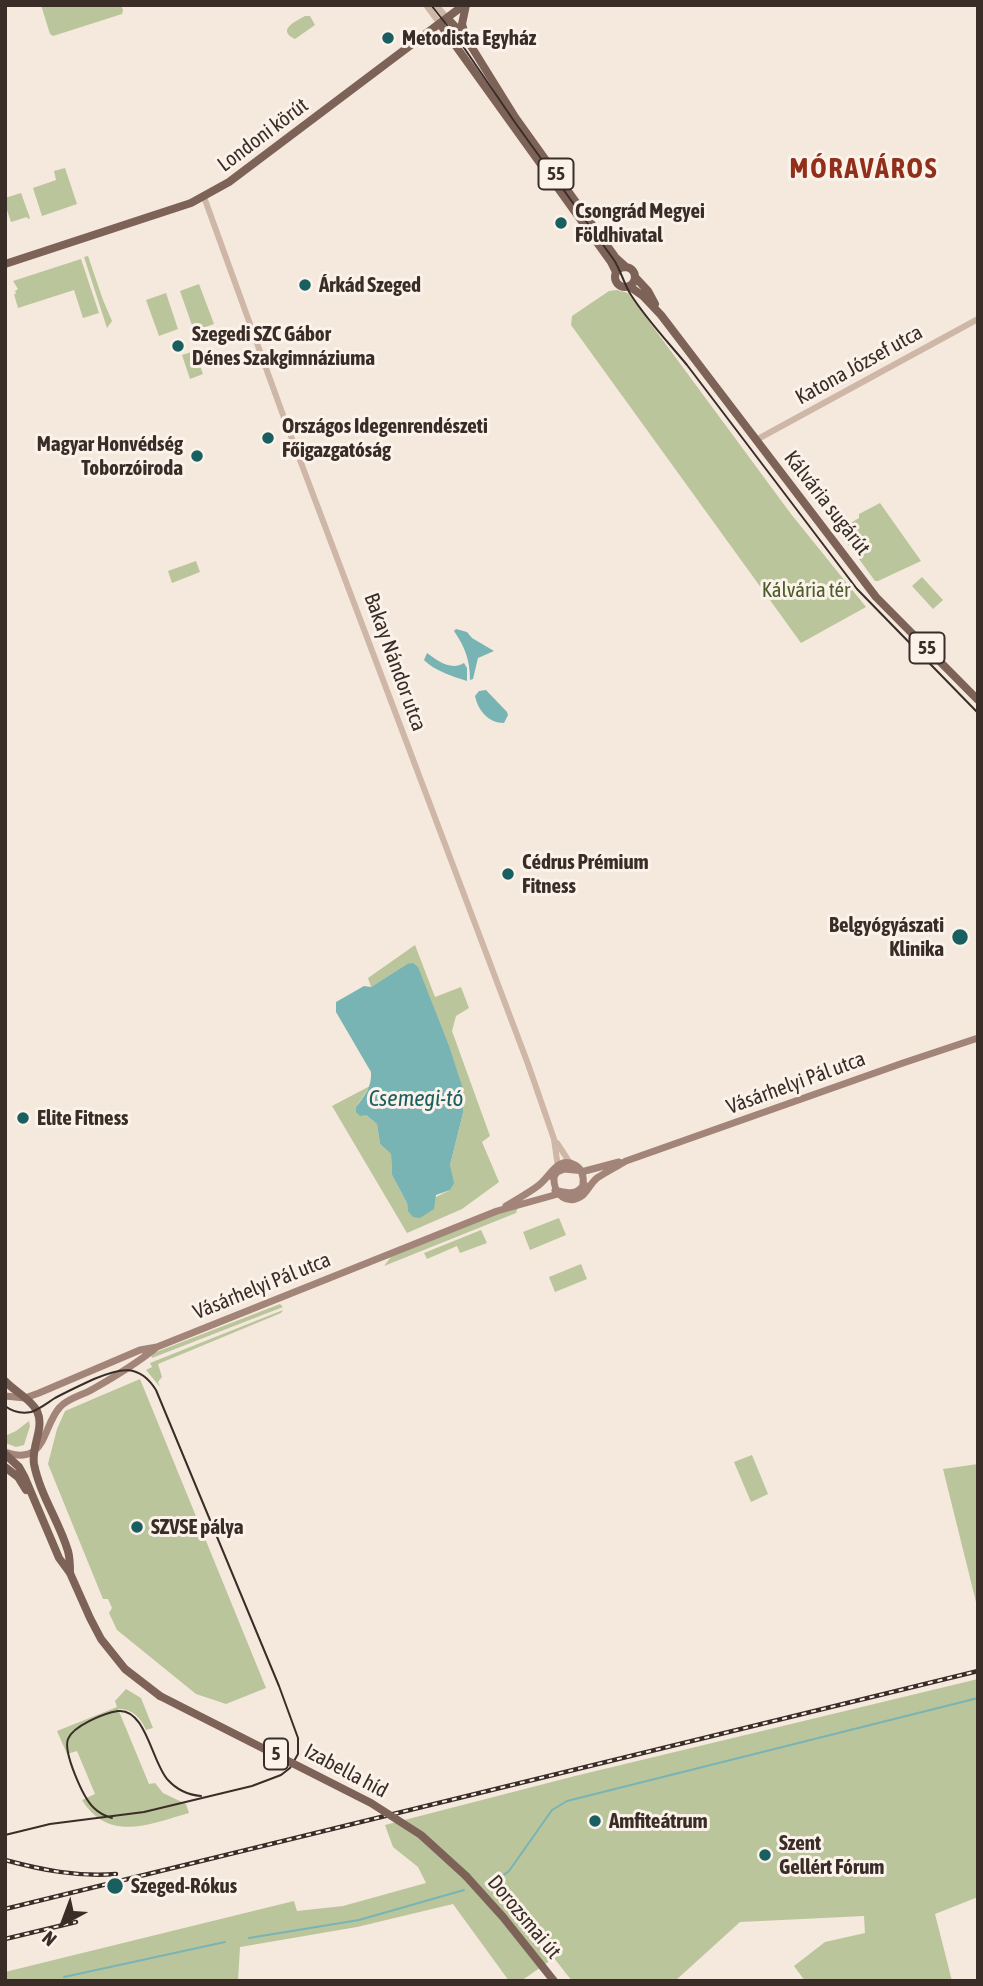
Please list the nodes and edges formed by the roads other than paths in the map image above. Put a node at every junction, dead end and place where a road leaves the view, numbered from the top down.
1 (426, 5) edge
2 (436, 5) edge
3 (465, 5) edge
4 (447, 18) junction
5 (440, 24) junction
6 (466, 37) junction
7 (421, 38) junction
8 (454, 45) junction
9 (204, 197) junction
10 (5, 264) edge
11 (626, 267) junction
12 (616, 272) junction
13 (635, 277) junction
14 (629, 286) junction
15 (661, 316) junction
16 (978, 319) edge
17 (756, 440) junction
18 (978, 700) edge
19 (978, 1038) edge
20 (554, 1139) junction
21 (626, 1161) junction
22 (570, 1163) junction
23 (580, 1170) junction
24 (556, 1172) junction
25 (606, 1172) junction
26 (583, 1185) junction
27 (532, 1191) junction
28 (557, 1192) junction
29 (497, 1211) junction
30 (157, 1347) junction
31 (5, 1381) edge
32 (5, 1396) edge
33 (25, 1398) junction
34 (33, 1451) junction
35 (5, 1453) edge
36 (5, 1466) edge
37 (38, 1507) junction
38 (70, 1573) junction
39 (466, 1875) joint
40 (554, 1981) edge

1 - 5 street, Kálvária sugárút
2 - 4 street, Kálvária sugárút
3 - 4 main road, Londoni körút
3 - 6 main road
4 - 5 main road, Londoni körút
4 - 6 main road, Kálvária sugárút / 55
5 - 7 main road, Londoni körút
5 - 8 main road, Kálvária sugárút / 55
6 - 11 main road, Kálvária sugárút / 55
7 - 8 main road
7 - 9 main road, Londoni körút
8 - 12 main road, Kálvária sugárút / 55
9 - 10 main road, Londoni körút
9 - 20 street, Bakay Nándor utca
11 - 12 main road
11 - 13 main road, Kálvária sugárút / 55
12 - 14 main road, Kálvária sugárút / 55
13 - 14 main road
13 - 15 main road, Kálvária sugárút / 55
14 - 15 main road, Kálvária sugárút / 55
15 - 17 main road, Kálvária sugárút / 55
16 - 17 street, Katona József utca
17 - 18 main road, Kálvária sugárút / 55
19 - 21 main road, Vásárhelyi Pál utca
20 - 22 street, Bakay Nándor utca
20 - 24 street, Bakay Nándor utca
21 - 23 main road, Vásárhelyi Pál utca
21 - 25 main road, Vásárhelyi Pál utca
22 - 23 main road
22 - 24 main road, Vásárhelyi Pál utca
23 - 24 main road, Vásárhelyi Pál utca
23 - 26 main road
24 - 27 main road, Vásárhelyi Pál utca
24 - 27 main road, Vásárhelyi Pál utca
24 - 28 main road
25 - 26 main road, Vásárhelyi Pál utca
25 - 28 main road, Vásárhelyi Pál utca
26 - 28 main road, Vásárhelyi Pál utca
27 - 29 main road, Vásárhelyi Pál utca
28 - 29 main road, Vásárhelyi Pál utca
29 - 30 main road, Vásárhelyi Pál utca
30 - 33 main road, Vásárhelyi Pál utca
30 - 34 main road, Vásárhelyi Pál utca
31 - 33 main road, 5
32 - 33 main road
33 - 34 main road, 5
34 - 35 main road
34 - 38 main road, 5
35 - 37 main road, 5
36 - 37 main road
37 - 38 main road, 5
38 - 39 main road, Izabella híd / 5, bridge
39 - 40 main road, Dorozsmai út / 5

